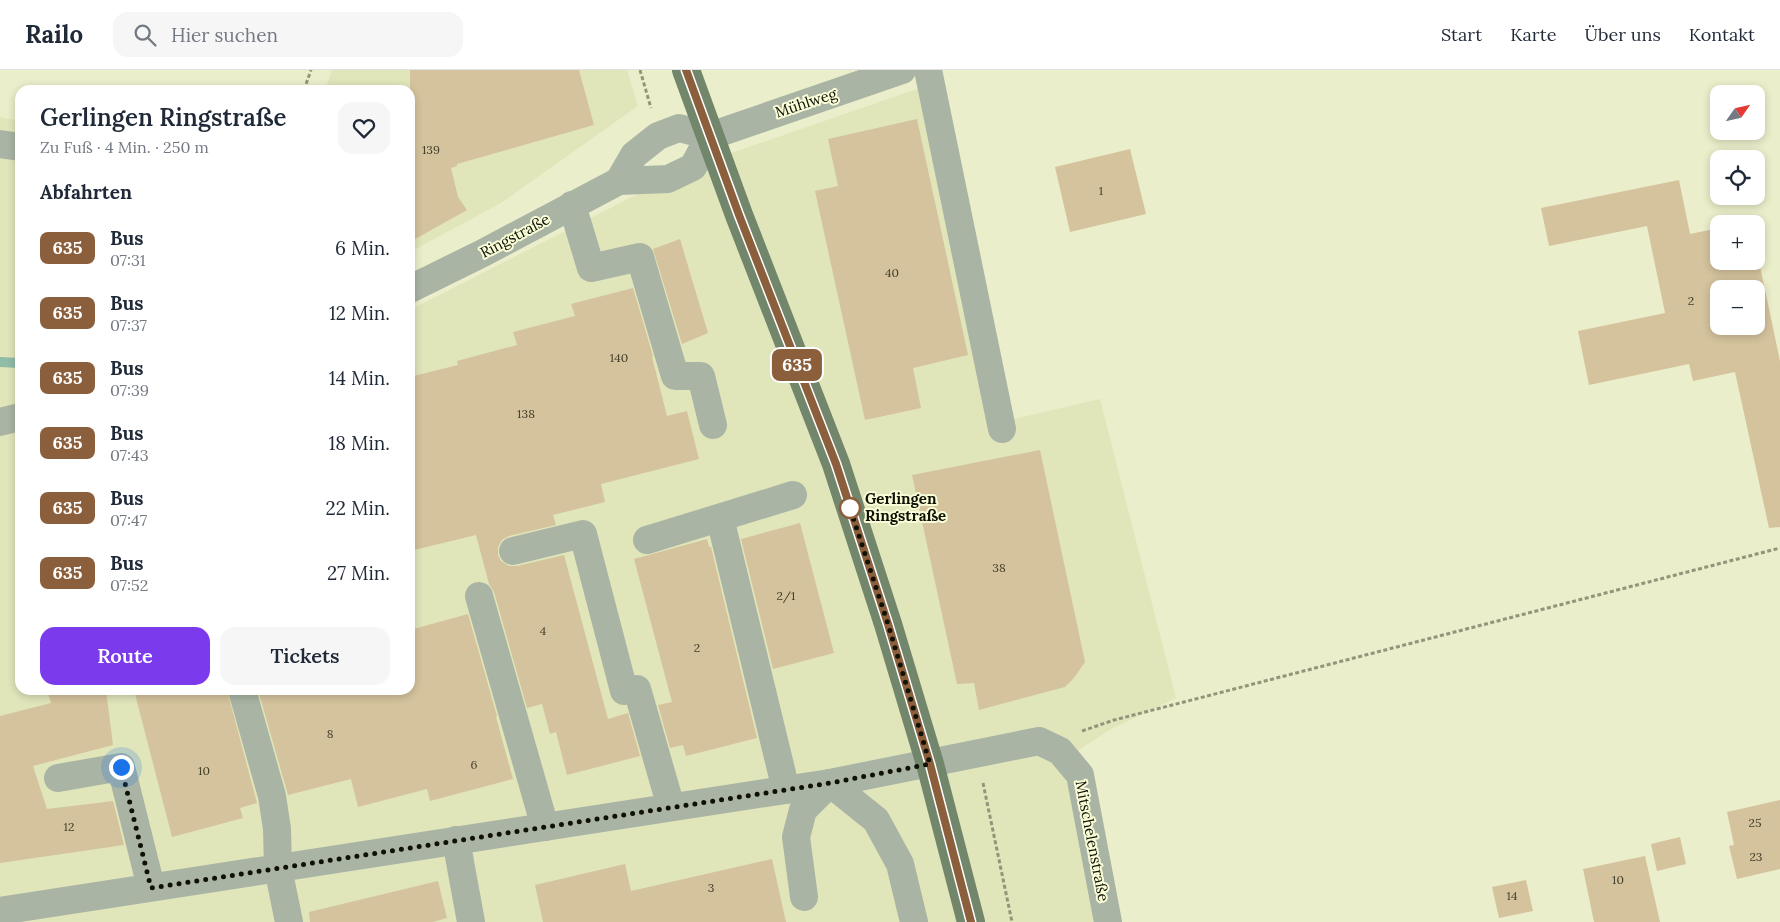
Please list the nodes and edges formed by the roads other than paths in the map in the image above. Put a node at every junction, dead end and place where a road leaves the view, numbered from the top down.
1 (686, 70) edge
2 (902, 70) edge
3 (928, 70) edge
4 (710, 136) junction
5 (0, 144) edge
6 (15, 146) edge
7 (619, 181) junction
8 (572, 205) junction
9 (415, 287) edge
10 (15, 418) edge
11 (0, 422) edge
12 (713, 424) dead end
13 (1002, 429) dead end
14 (793, 495) dead end
15 (720, 518) junction
16 (647, 540) dead end
17 (513, 551) dead end
18 (479, 596) dead end
19 (243, 695) edge
20 (930, 764) junction
21 (58, 778) dead end
22 (830, 783) junction
23 (786, 790) junction
24 (671, 807) junction
25 (546, 826) junction
26 (456, 840) junction
27 (278, 868) junction
28 (151, 888) junction
29 (804, 897) dead end
30 (0, 911) edge
31 (289, 922) edge
32 (471, 922) edge
33 (914, 922) edge
34 (971, 922) edge
35 (1108, 922) edge

1 - 4 main road
2 - 4 street, Mühlweg
3 - 13 street
4 - 7 street, Ringstraße
4 - 7 street
4 - 20 main road
5 - 6 street
7 - 8 street, Ringstraße
8 - 9 street, Ringstraße
8 - 12 street
10 - 11 street
14 - 15 street
15 - 16 street
15 - 23 street
17 - 24 street
18 - 25 street
19 - 27 street
20 - 22 street, Mitschelenstraße
20 - 34 main road
20 - 35 street, Mitschelenstraße
21 - 28 street
22 - 23 street, Mitschelenstraße
22 - 29 street
22 - 33 street
23 - 24 street, Mitschelenstraße
24 - 25 street, Mitschelenstraße
25 - 26 street, Mitschelenstraße
26 - 27 street, Mitschelenstraße
26 - 32 street
27 - 28 street, Mitschelenstraße
27 - 31 street
28 - 30 street, Mitschelenstraße

